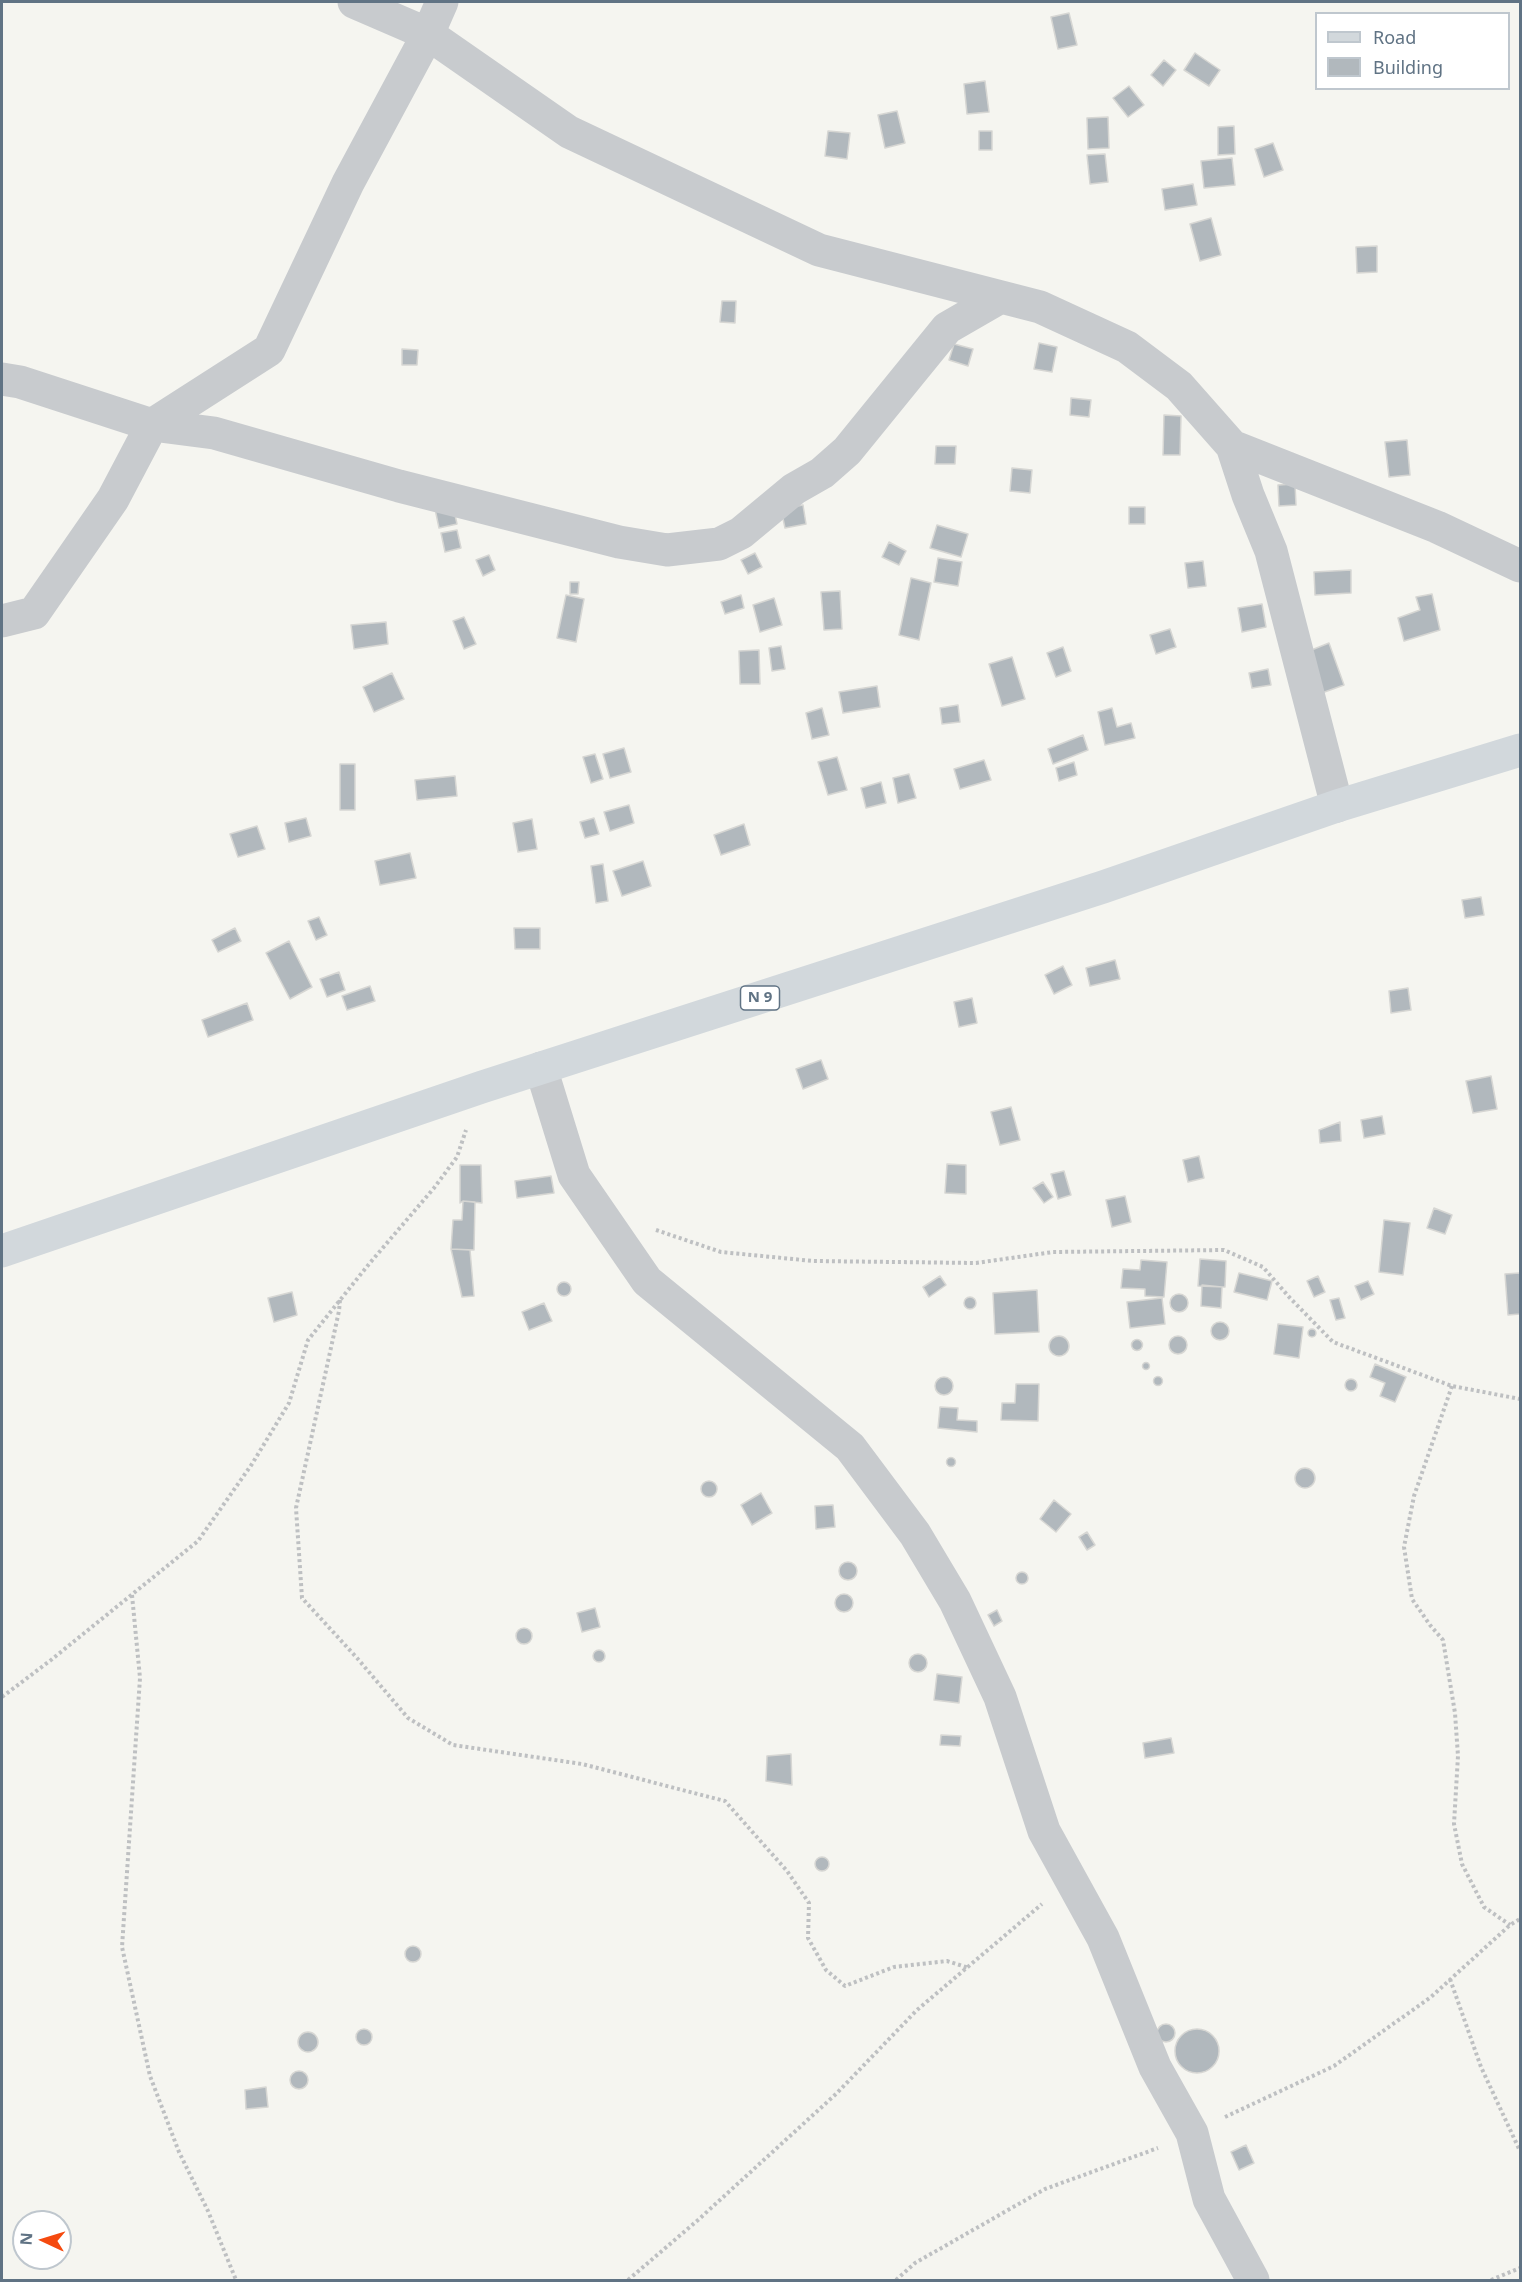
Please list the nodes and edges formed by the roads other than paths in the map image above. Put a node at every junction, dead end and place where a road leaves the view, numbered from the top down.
1 (354, 2) edge
2 (442, 2) edge
3 (428, 34) junction
4 (999, 298) junction
5 (2, 380) edge
6 (152, 425) junction
7 (1232, 447) junction
8 (1521, 566) edge
9 (2, 621) edge
10 (1521, 750) edge
11 (1337, 806) junction
12 (541, 1068) junction
13 (2, 1251) edge
14 (1253, 2280) edge

1 - 3 street
2 - 3 street
3 - 4 street
3 - 6 street
4 - 6 street
4 - 7 street
5 - 6 street
6 - 9 street
7 - 8 street
7 - 11 street
10 - 11 main road, N 9
11 - 12 main road, N 9
12 - 13 main road, N 9
12 - 14 street

